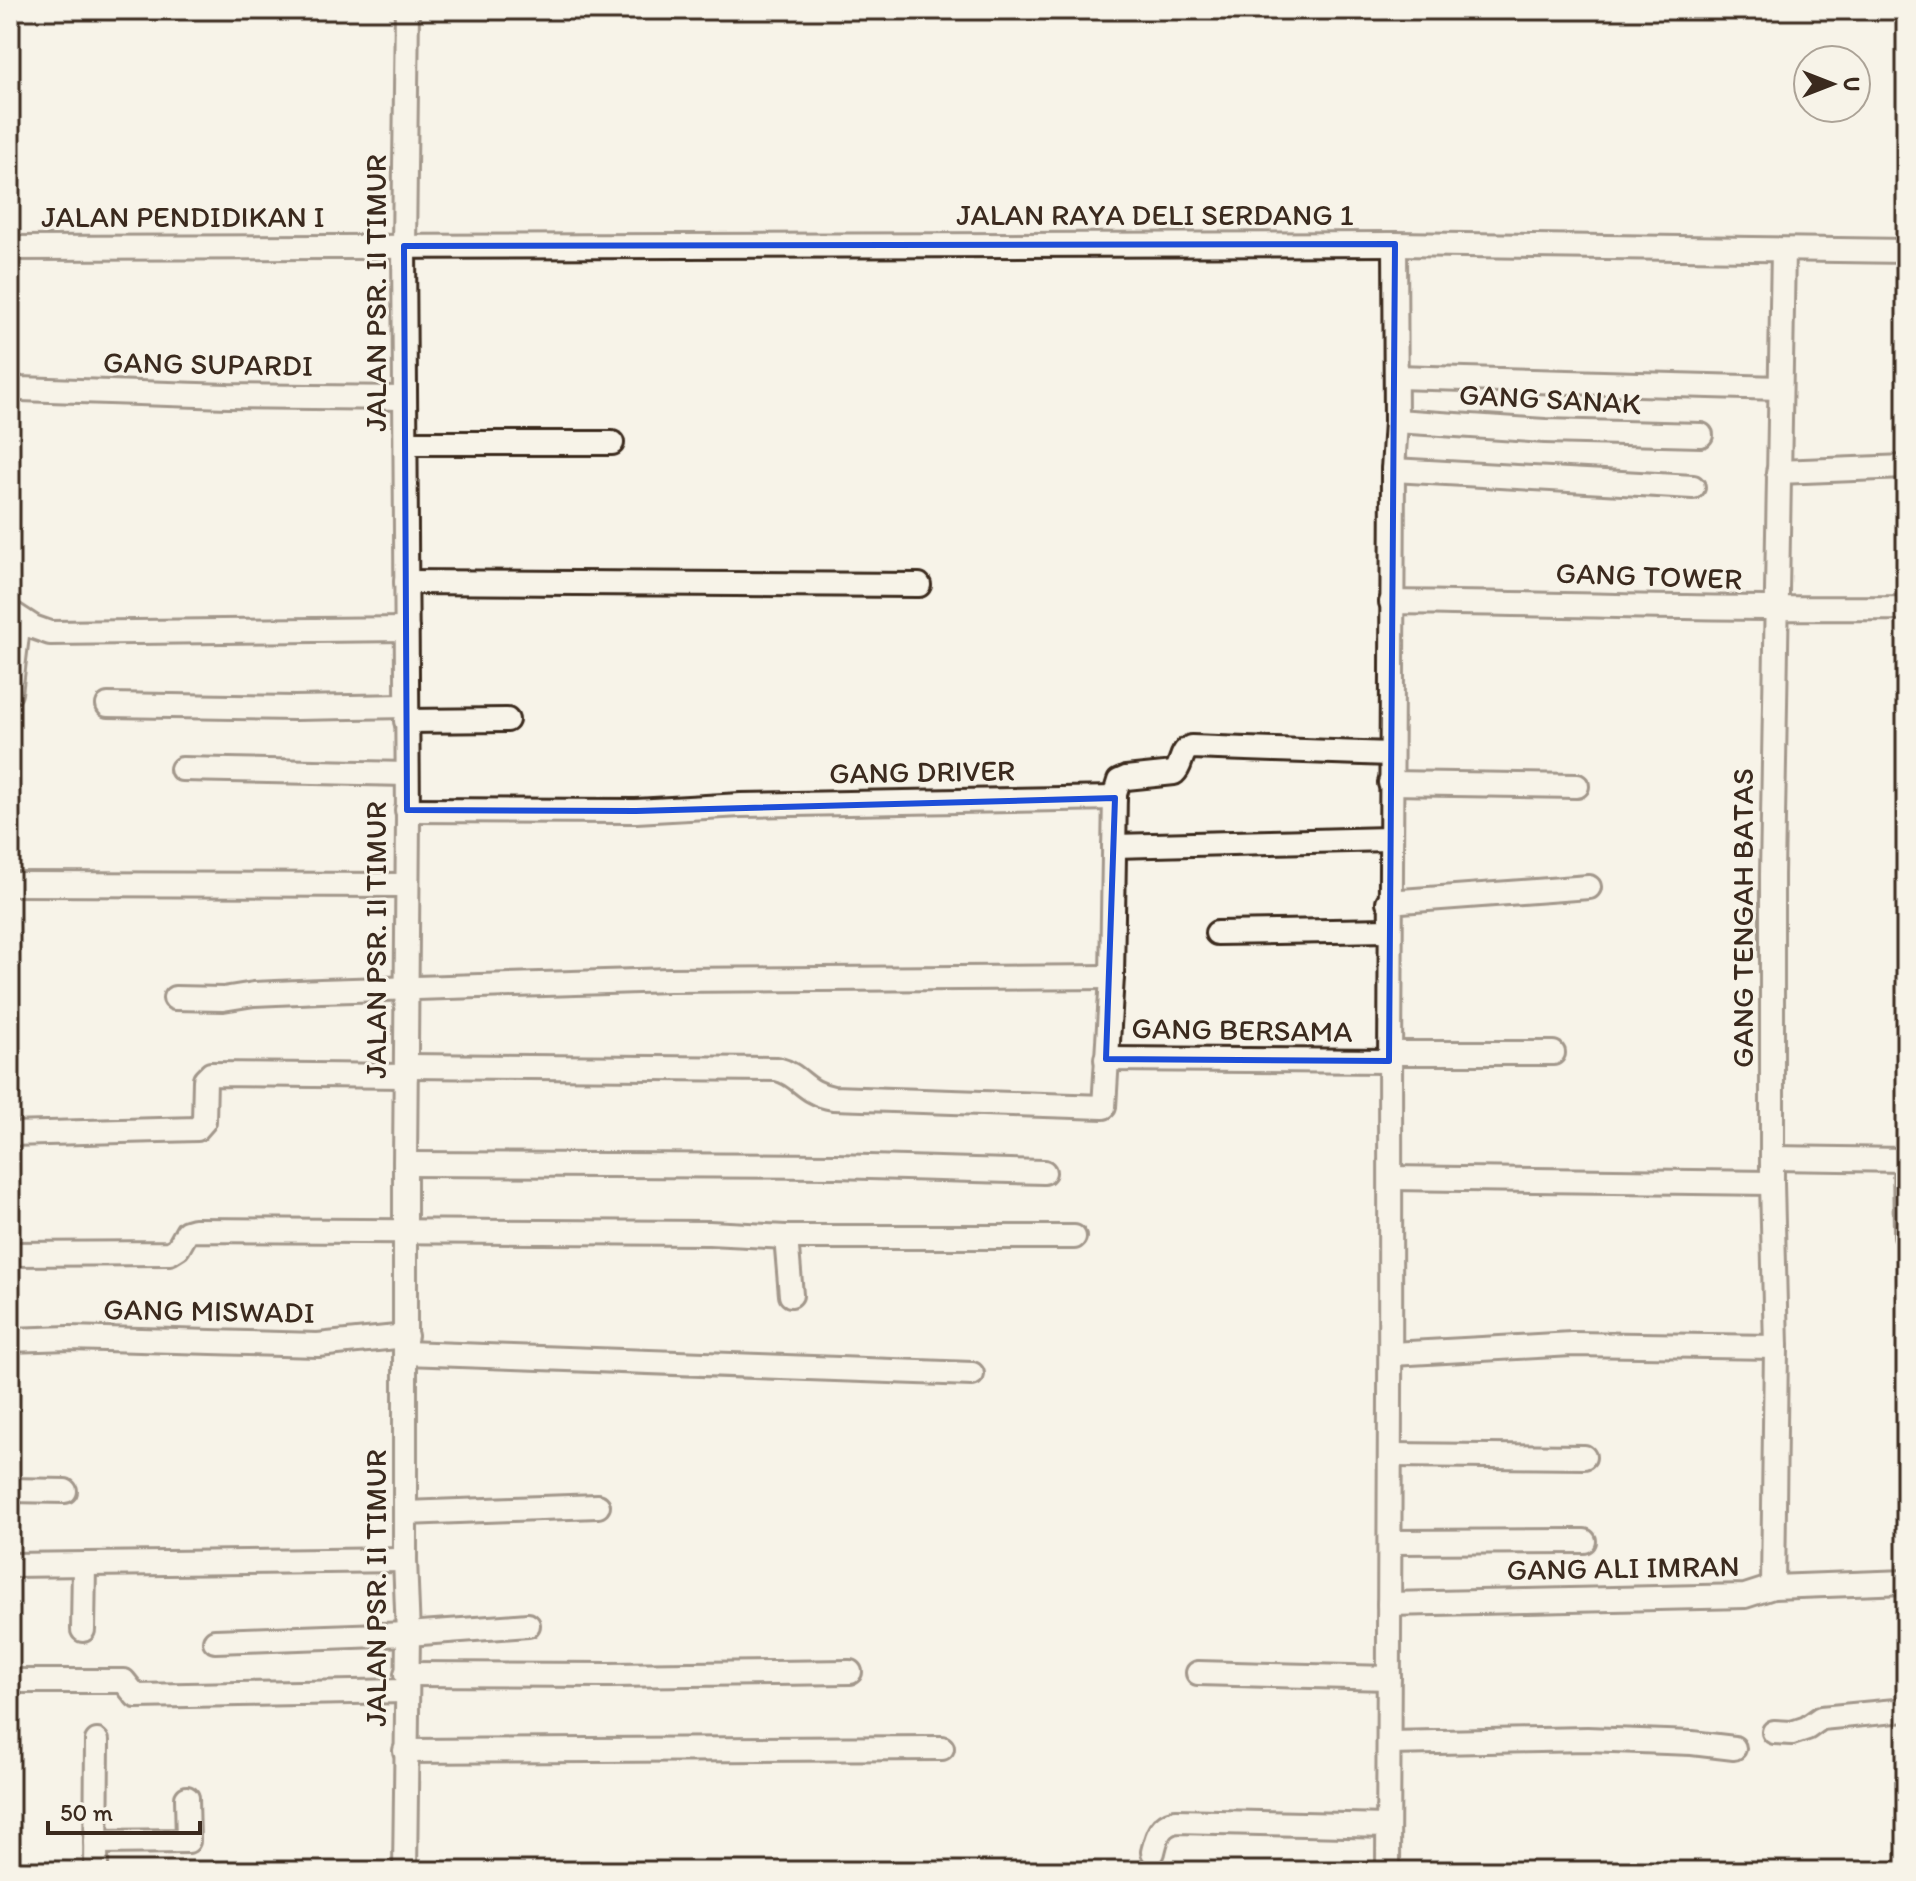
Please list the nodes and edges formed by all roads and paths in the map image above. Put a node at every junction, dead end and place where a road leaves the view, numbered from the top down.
1 (407, 10) edge
2 (1395, 244) junction
3 (404, 246) junction
4 (10, 248) edge
5 (1783, 250) junction
6 (1906, 251) edge
7 (1396, 377) junction
8 (10, 385) edge
9 (1780, 388) junction
10 (405, 398) junction
11 (1396, 421) junction
12 (1701, 435) dead end
13 (407, 443) junction
14 (612, 443) dead end
15 (1906, 467) edge
16 (1393, 470) junction
17 (1778, 472) junction
18 (1693, 487) dead end
19 (406, 582) junction
20 (919, 585) dead end
21 (1391, 602) junction
22 (1906, 608) edge
23 (1777, 610) junction
24 (15, 616) edge
25 (407, 629) junction
26 (10, 693) edge
27 (108, 705) dead end
28 (406, 714) junction
29 (507, 720) dead end
30 (1391, 754) junction
31 (182, 769) dead end
32 (407, 774) junction
33 (1390, 783) junction
34 (1577, 786) dead end
35 (1115, 798) junction
36 (407, 810) junction
37 (1389, 839) junction
38 (1114, 846) junction
39 (10, 884) edge
40 (406, 885) junction
41 (1589, 887) dead end
42 (1388, 902) junction
43 (1388, 930) junction
44 (1217, 933) dead end
45 (1112, 977) junction
46 (407, 987) junction
47 (175, 998) dead end
48 (1553, 1053) dead end
49 (1389, 1057) junction
50 (1106, 1059) junction
51 (406, 1071) junction
52 (10, 1134) edge
53 (1773, 1158) junction
54 (1906, 1160) edge
55 (405, 1164) junction
56 (1044, 1172) dead end
57 (1391, 1178) junction
58 (1772, 1183) junction
59 (406, 1230) junction
60 (1906, 1235) edge
61 (786, 1237) junction
62 (1074, 1237) dead end
63 (10, 1254) edge
64 (791, 1295) dead end
65 (10, 1340) edge
66 (406, 1344) junction
67 (1776, 1347) junction
68 (1392, 1354) junction
69 (972, 1374) dead end
70 (1392, 1455) junction
71 (1584, 1457) dead end
72 (10, 1490) edge
73 (65, 1491) dead end
74 (598, 1506) dead end
75 (405, 1513) junction
76 (1584, 1541) dead end
77 (1391, 1542) junction
78 (405, 1560) junction
79 (10, 1565) edge
80 (84, 1565) junction
81 (1906, 1582) edge
82 (1773, 1587) junction
83 (1389, 1604) junction
84 (528, 1625) dead end
85 (83, 1630) dead end
86 (408, 1634) junction
87 (215, 1641) dead end
88 (850, 1672) dead end
89 (1198, 1673) dead end
90 (1389, 1678) junction
91 (10, 1681) edge
92 (406, 1682) junction
93 (1906, 1710) edge
94 (1774, 1732) dead end
95 (97, 1741) dead end
96 (1389, 1743) junction
97 (942, 1748) dead end
98 (1734, 1748) dead end
99 (405, 1751) junction
100 (187, 1798) dead end
101 (1388, 1826) junction
102 (96, 1842) junction
103 (1153, 1852) dead end
104 (96, 1871) edge
105 (405, 1871) edge
106 (1388, 1871) edge

1 - 3 street, JALAN PSR. II TIMUR
2 - 3 street, JALAN RAYA DELI SERDANG 1
2 - 5 street, JALAN RAYA DELI SERDANG 1
2 - 7 street
3 - 4 street, JALAN PENDIDIKAN I
3 - 10 street, JALAN PSR. II TIMUR
5 - 6 street, JALAN RAYA DELI SERDANG 1
5 - 9 street, GANG TENGAH BATAS
7 - 9 street
7 - 11 street
8 - 10 street, GANG SUPARDI
9 - 17 street, GANG TENGAH BATAS
10 - 13 street, JALAN PSR. II TIMUR
11 - 12 street, GANG SANAK
11 - 16 street
13 - 14 street
13 - 19 street, JALAN PSR. II TIMUR
15 - 17 street
16 - 18 street
16 - 21 street
17 - 23 street, GANG TENGAH BATAS
19 - 20 street
19 - 25 street, JALAN PSR. II TIMUR
21 - 23 street, GANG TOWER
21 - 30 street
22 - 23 street, GANG TOWER
23 - 53 street, GANG TENGAH BATAS
24 - 25 street
24 - 26 street
25 - 28 street, JALAN PSR. II TIMUR
27 - 28 street
28 - 29 street
28 - 32 street, JALAN PSR. II TIMUR
30 - 33 street
30 - 35 street
31 - 32 street
32 - 36 street, JALAN PSR. II TIMUR
33 - 34 street
33 - 37 street
35 - 36 street, GANG DRIVER
35 - 38 street
36 - 40 street, JALAN PSR. II TIMUR
37 - 38 street
37 - 42 street
38 - 45 street
39 - 40 street
40 - 46 street, JALAN PSR. II TIMUR
41 - 42 street
42 - 43 street
43 - 44 street
43 - 49 street
45 - 46 street
45 - 50 street
46 - 47 street
46 - 51 street, JALAN PSR. II TIMUR
48 - 49 street, GANG BERSAMA
49 - 50 street, GANG BERSAMA
49 - 57 street
50 - 51 street, GANG BERSAMA
51 - 52 street
51 - 55 street, JALAN PSR. II TIMUR
53 - 54 street
53 - 58 street, GANG TENGAH BATAS
54 - 60 street
55 - 56 street
55 - 59 street, JALAN PSR. II TIMUR
57 - 58 street
57 - 68 street
58 - 67 street, GANG TENGAH BATAS
59 - 61 street
59 - 63 street
59 - 66 street, JALAN PSR. II TIMUR
61 - 62 street
61 - 64 street
65 - 66 street, GANG MISWADI
66 - 69 street, GANG MISWADI
66 - 75 street, JALAN PSR. II TIMUR
67 - 68 street
67 - 82 street, GANG TENGAH BATAS
68 - 70 street
70 - 71 street
70 - 77 street
72 - 73 street
74 - 75 street
75 - 78 street, JALAN PSR. II TIMUR
76 - 77 street
77 - 83 street
78 - 80 street
78 - 86 street, JALAN PSR. II TIMUR
79 - 80 street
80 - 85 street
81 - 82 street, GANG ALI IMRAN
82 - 83 street, GANG ALI IMRAN
83 - 90 street
84 - 86 street
86 - 87 street
86 - 92 street, JALAN PSR. II TIMUR
88 - 92 street
89 - 90 street
90 - 96 street
91 - 92 street
92 - 99 street, JALAN PSR. II TIMUR
93 - 94 street
95 - 102 street
96 - 98 street
96 - 101 street
97 - 99 street
99 - 105 street, JALAN PSR. II TIMUR
100 - 102 street
101 - 103 street
101 - 106 street
102 - 104 street

